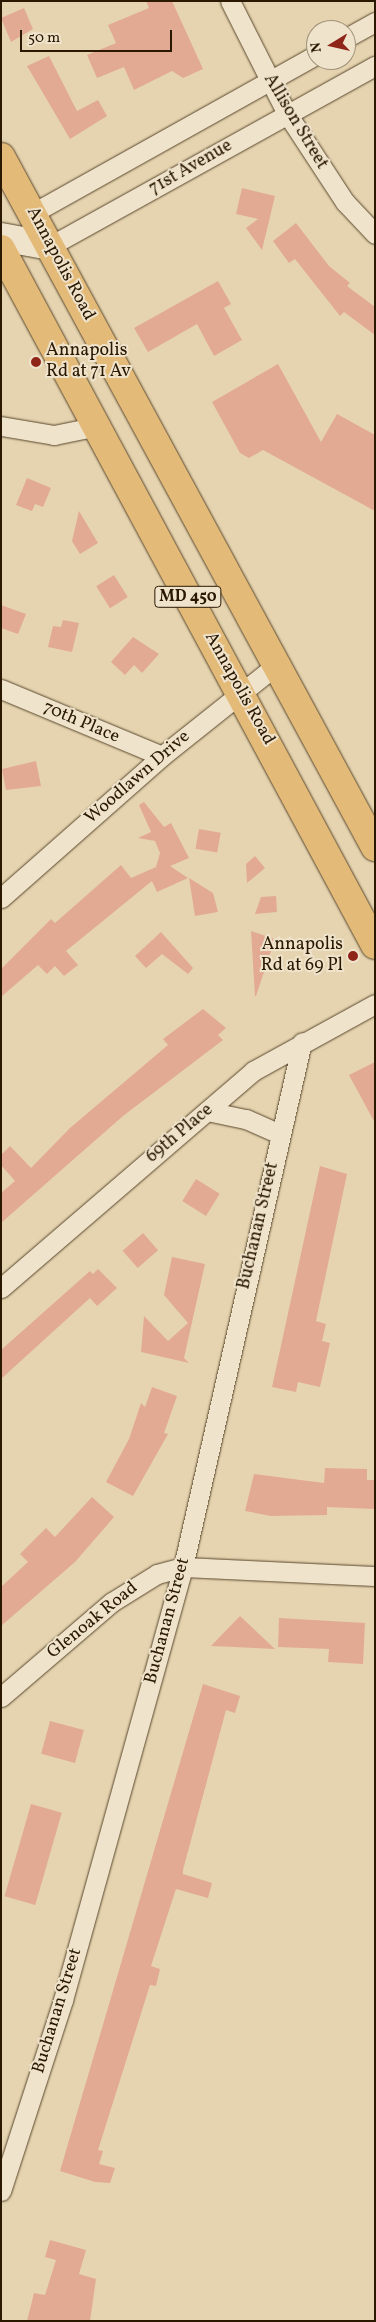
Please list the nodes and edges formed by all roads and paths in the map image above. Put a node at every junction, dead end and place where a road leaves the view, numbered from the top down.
1 (230, 1) edge
2 (375, 22) edge
3 (356, 32) edge
4 (306, 61) edge
5 (375, 66) edge
6 (269, 82) junction
7 (286, 112) junction
8 (1, 157) edge
9 (33, 213) junction
10 (1, 232) edge
11 (375, 234) edge
12 (1, 237) edge
13 (50, 246) junction
14 (1, 248) edge
15 (1, 426) edge
16 (98, 426) junction
17 (279, 663) junction
18 (1, 690) edge
19 (242, 692) junction
20 (162, 756) junction
21 (375, 846) edge
22 (1, 898) edge
23 (375, 945) edge
24 (375, 1004) edge
25 (302, 1042) junction
26 (207, 1111) junction
27 (280, 1134) junction
28 (1, 1288) edge
29 (183, 1567) junction
30 (375, 1576) edge
31 (1, 1697) edge
32 (1, 2192) edge

1 - 6 street, Allison Street
2 - 3 street
4 - 6 street
5 - 7 street, 71st Avenue
6 - 7 street, Allison Street
6 - 9 street
7 - 11 street, Allison Street
7 - 13 street, 71st Avenue
8 - 9 main road, Annapolis Road / MD 450
9 - 10 street
9 - 13 main road, Annapolis Road / MD 450
12 - 13 street
13 - 17 main road, Annapolis Road / MD 450
14 - 16 main road, Annapolis Road / MD 450
15 - 16 street
16 - 19 main road, Annapolis Road / MD 450
17 - 19 street, Woodlawn Drive
17 - 21 main road, Annapolis Road / MD 450
18 - 20 street, 70th Place
19 - 20 street, Woodlawn Drive
19 - 23 main road, Annapolis Road / MD 450
20 - 22 street, Woodlawn Drive
24 - 25 street, 69th Place
25 - 26 street, 69th Place
25 - 27 street, Buchanan Street
26 - 27 street
26 - 28 street, 69th Place
27 - 29 street, Buchanan Street
29 - 30 street, Glenoak Road
29 - 31 street, Glenoak Road
29 - 32 street, Buchanan Street

